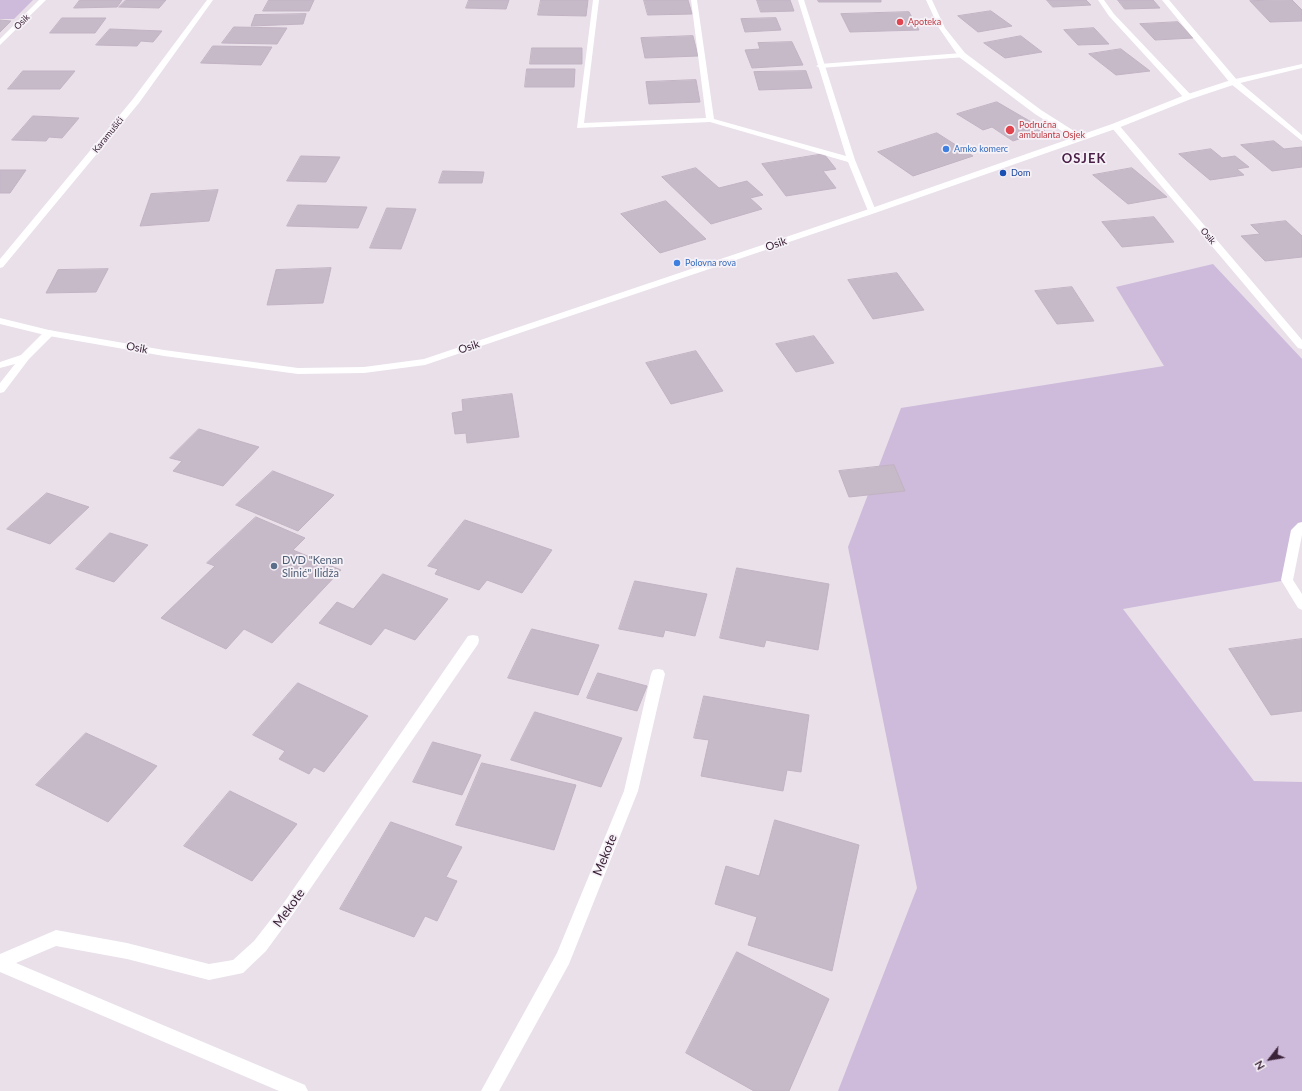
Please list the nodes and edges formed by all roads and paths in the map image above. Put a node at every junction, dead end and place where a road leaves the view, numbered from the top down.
1 (43, 0) edge
2 (210, 0) edge
3 (596, 0) edge
4 (694, 0) edge
5 (800, 0) edge
6 (929, 0) edge
7 (1102, 0) edge
8 (1165, 0) edge
9 (0, 43) edge
10 (962, 55) junction
11 (820, 66) junction
12 (1302, 66) edge
13 (1234, 82) junction
14 (1188, 97) junction
15 (710, 120) junction
16 (1115, 126) junction
17 (1079, 138) junction
18 (1302, 139) edge
19 (851, 160) junction
20 (872, 211) junction
21 (0, 265) edge
22 (0, 322) edge
23 (49, 333) junction
24 (1302, 346) edge
25 (26, 357) junction
26 (0, 365) edge
27 (0, 390) edge
28 (1302, 526) edge
29 (1302, 605) edge
30 (473, 640) dead end
31 (658, 674) dead end
32 (0, 963) edge
33 (299, 1091) edge
34 (490, 1091) edge

1 - 9 street, Osik
2 - 21 street, Karamušići
3 - 15 street
4 - 15 street
5 - 11 street
6 - 10 street
7 - 14 street
8 - 13 street
10 - 11 street
10 - 17 street
11 - 19 street
12 - 13 street, Osik
13 - 14 street, Osik
13 - 18 street
14 - 16 street, Osik
15 - 19 street
16 - 17 street, Osik
16 - 24 street, Osik
17 - 20 street, Osik
19 - 20 street
20 - 23 street, Osik
22 - 23 street, Osik
23 - 25 street
25 - 26 street
25 - 27 street
28 - 29 street
30 - 32 street, Mekote
31 - 34 street, Mekote
32 - 33 street

